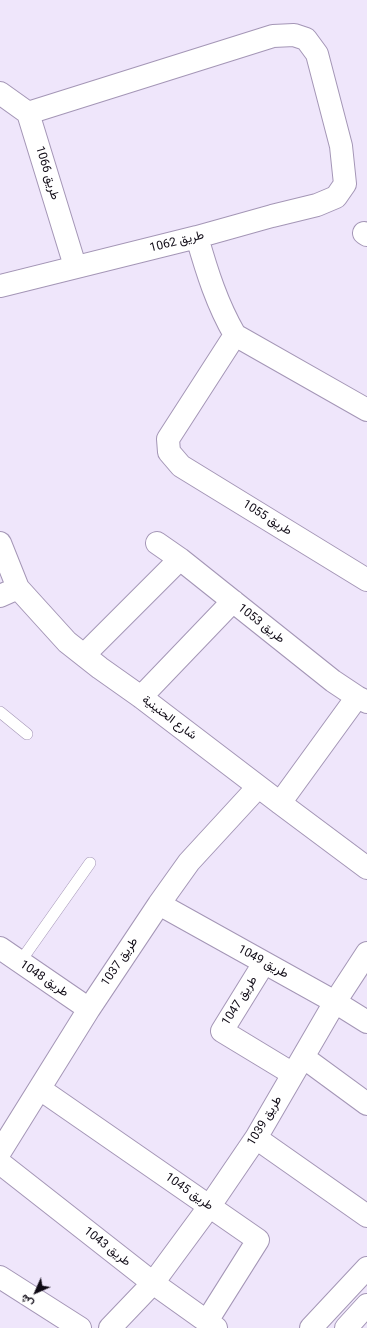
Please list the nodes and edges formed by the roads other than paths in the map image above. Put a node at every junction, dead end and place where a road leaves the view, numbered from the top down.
1 (0, 93) edge
2 (28, 113) junction
3 (198, 237) junction
4 (75, 266) junction
5 (0, 286) edge
6 (235, 335) junction
7 (367, 410) edge
8 (0, 543) edge
9 (157, 543) dead end
10 (180, 560) junction
11 (367, 580) edge
12 (9, 592) edge
13 (233, 601) junction
14 (84, 655) junction
15 (141, 697) junction
16 (362, 700) edge
17 (0, 712) edge
18 (27, 734) dead end
19 (258, 787) junction
20 (280, 803) junction
21 (90, 863) dead end
22 (367, 868) edge
23 (159, 904) junction
24 (0, 948) edge
25 (367, 953) edge
26 (20, 962) junction
27 (264, 963) junction
28 (335, 1002) junction
29 (89, 1009) junction
30 (367, 1022) edge
31 (298, 1065) junction
32 (40, 1089) junction
33 (367, 1104) edge
34 (256, 1138) junction
35 (0, 1152) edge
36 (0, 1163) edge
37 (209, 1207) junction
38 (367, 1216) edge
39 (367, 1268) edge
40 (0, 1277) edge
41 (153, 1283) junction
42 (367, 1306) edge
43 (211, 1325) edge
44 (80, 1328) edge
45 (110, 1328) edge
46 (311, 1328) edge
47 (346, 1328) edge

1 - 2 street
2 - 3 street, طريق 1062
2 - 4 street, طريق 1066
3 - 4 street, طريق 1062
3 - 6 street
4 - 5 street, طريق 1062
6 - 7 street
6 - 11 street, طريق 1055
8 - 12 street, شارع الحنينية
9 - 10 street, طريق 1053
10 - 13 street, طريق 1053
10 - 14 street
12 - 14 street, شارع الحنينية
13 - 15 street
13 - 16 street, طريق 1053
14 - 15 street, شارع الحنينية
15 - 19 street, شارع الحنينية
16 - 20 street
17 - 18 lane
19 - 20 street, شارع الحنينية
19 - 23 street, طريق 1037
20 - 22 street, شارع الحنينية
21 - 26 lane
23 - 27 street, طريق 1049
23 - 29 street, طريق 1037
24 - 26 street, طريق 1048
25 - 28 street, طريق 1039
26 - 29 street, طريق 1048
27 - 28 street, طريق 1049
27 - 31 street, طريق 1047
28 - 30 street, طريق 1049
28 - 31 street, طريق 1039
29 - 32 street, طريق 1037
31 - 33 street, طريق 1047
31 - 34 street, طريق 1039
32 - 35 street, طريق 1037
32 - 37 street, طريق 1045
34 - 37 street, طريق 1039
34 - 38 street
36 - 41 street, طريق 1043
37 - 41 street, طريق 1039
37 - 43 street, طريق 1045
39 - 46 street
40 - 44 street
41 - 43 street, طريق 1043
41 - 45 street, طريق 1039
42 - 47 street

